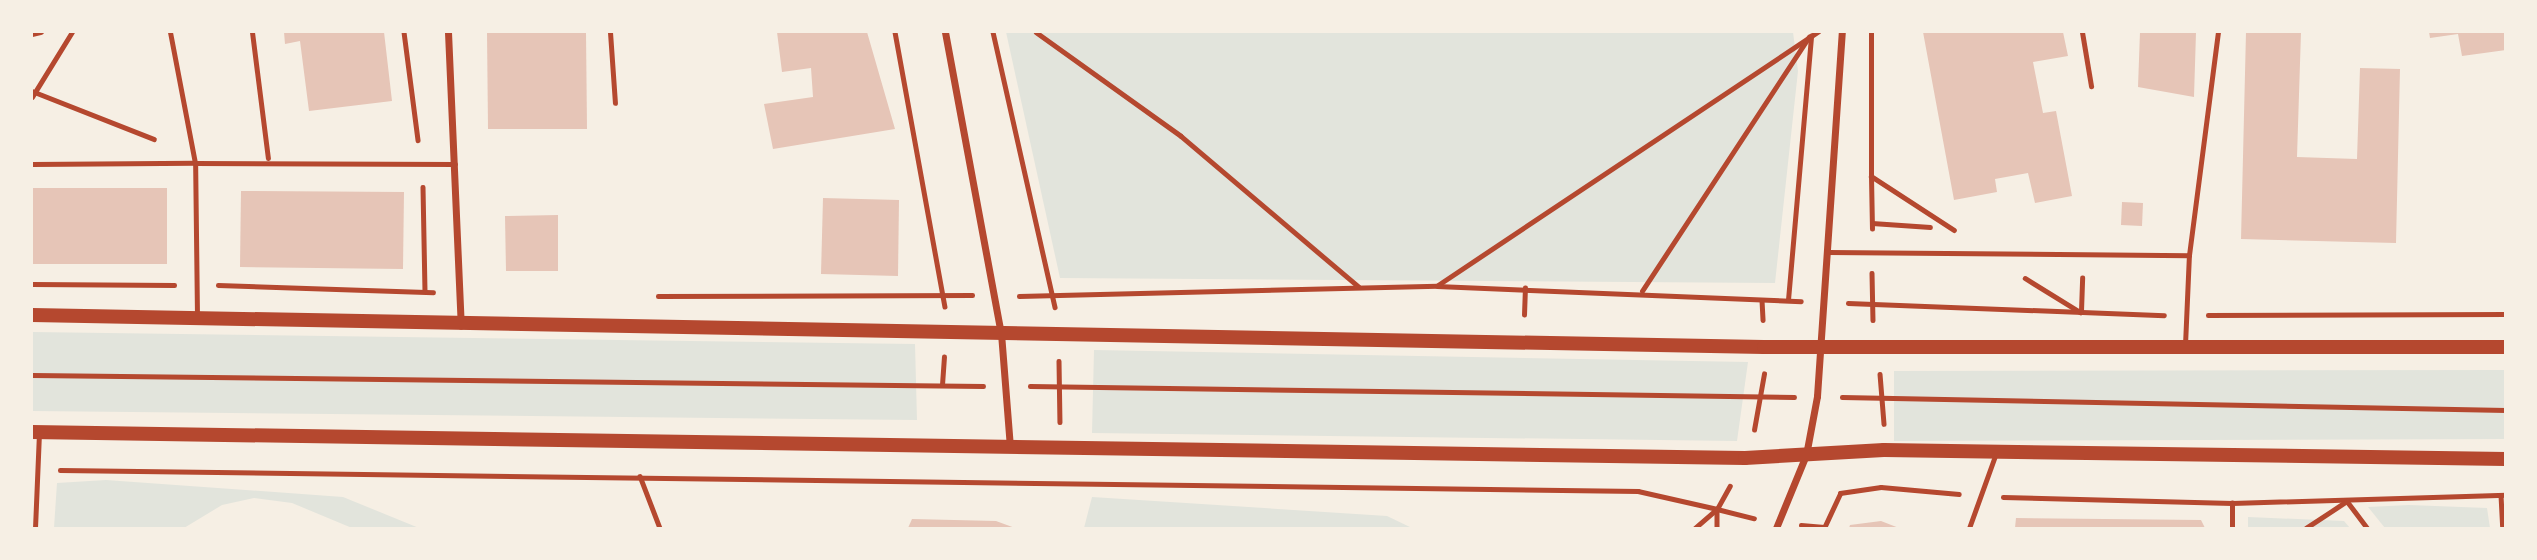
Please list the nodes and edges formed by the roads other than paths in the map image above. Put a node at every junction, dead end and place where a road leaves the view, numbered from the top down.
1 (170, 32) edge
2 (252, 32) edge
3 (448, 32) edge
4 (610, 32) edge
5 (945, 32) edge
6 (1842, 32) edge
7 (2082, 32) edge
8 (2218, 32) edge
9 (2091, 86) dead end
10 (615, 103) dead end
11 (268, 158) junction
12 (195, 163) junction
13 (32, 164) edge
14 (457, 164) junction
15 (1828, 252) junction
16 (2189, 254) junction
17 (32, 315) edge
18 (197, 316) junction
19 (461, 326) junction
20 (1001, 333) junction
21 (2185, 345) junction
22 (1822, 346) junction
23 (2505, 347) edge
24 (35, 432) edge
25 (1010, 447) junction
26 (1996, 452) junction
27 (1806, 455) junction
28 (2505, 459) edge
29 (1970, 526) edge
30 (35, 528) edge
31 (1776, 528) edge
32 (1978, 528) edge

1 - 12 lane
2 - 11 lane
3 - 14 street
4 - 10 lane
5 - 20 street
6 - 15 street
7 - 9 lane
8 - 16 lane
11 - 12 lane
11 - 14 lane
12 - 13 lane
12 - 18 lane
14 - 19 street
15 - 16 lane
15 - 22 street
16 - 21 lane
17 - 18 main road
18 - 19 main road
19 - 20 main road
20 - 22 main road
20 - 25 street
21 - 22 main road
21 - 23 main road
22 - 27 street
24 - 25 main road
24 - 30 lane
25 - 27 main road
26 - 27 main road
26 - 28 main road
26 - 29 lane
27 - 31 street
29 - 32 lane

